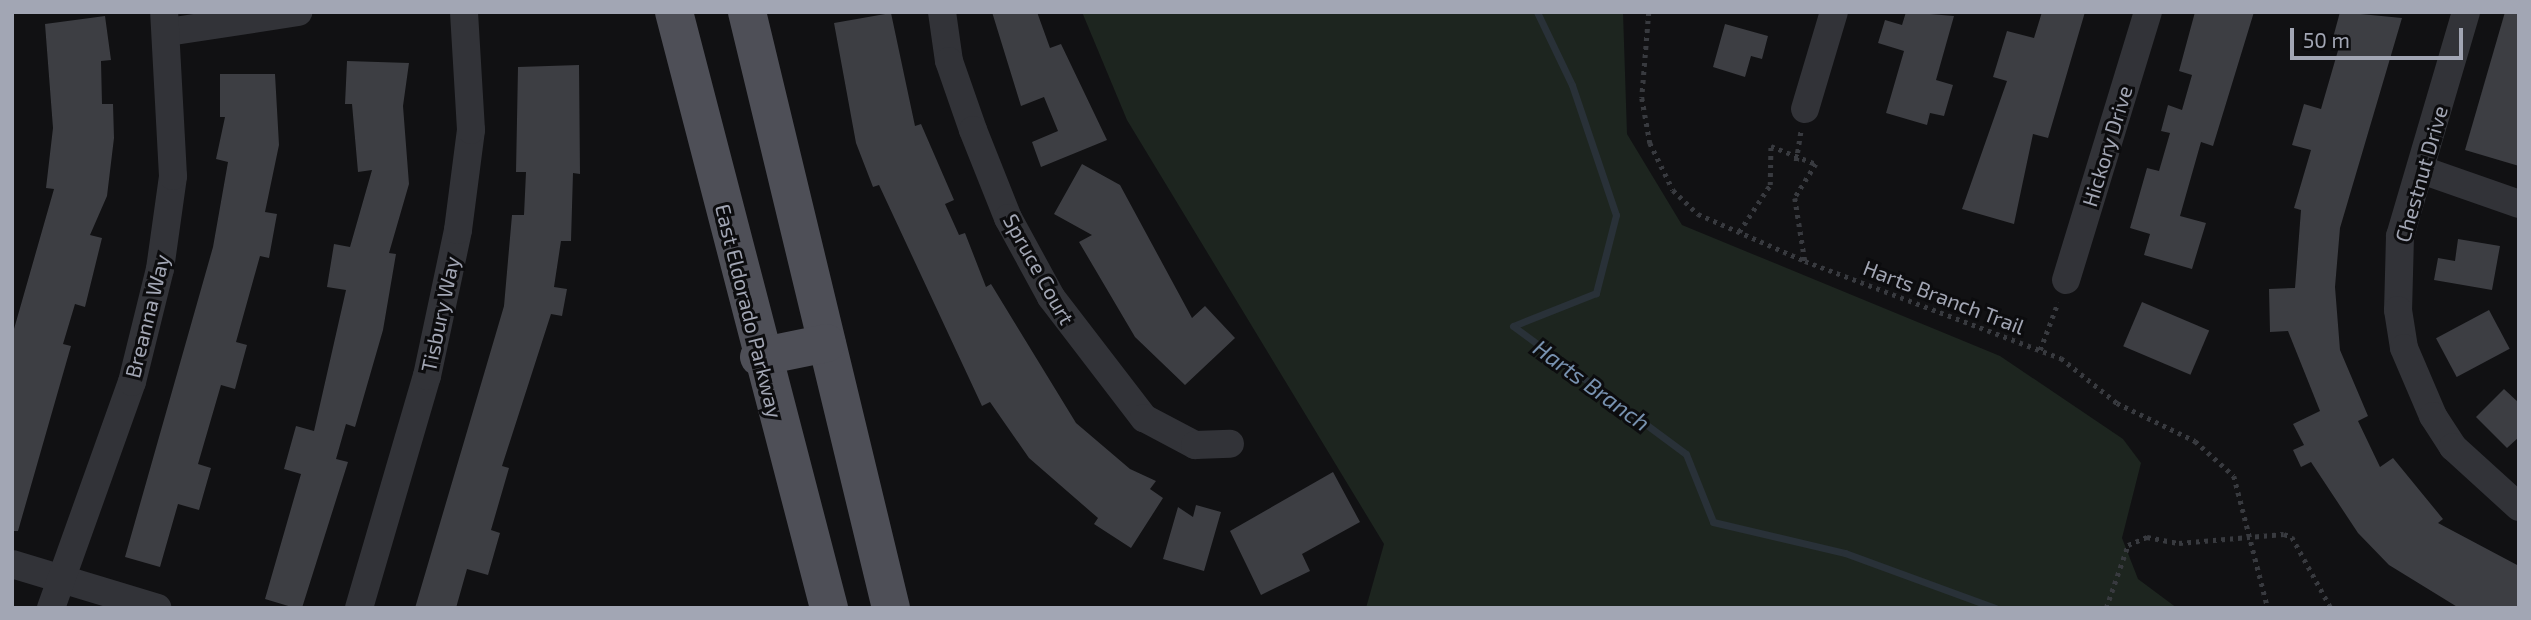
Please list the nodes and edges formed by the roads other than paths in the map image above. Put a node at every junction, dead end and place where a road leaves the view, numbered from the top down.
1 (298, 12) edge
2 (464, 12) edge
3 (674, 12) edge
4 (747, 12) edge
5 (942, 12) edge
6 (1834, 12) edge
7 (2148, 12) edge
8 (2466, 12) edge
9 (166, 22) edge
10 (1805, 108) dead end
11 (2422, 170) junction
12 (2519, 204) edge
13 (2066, 280) road end
14 (827, 343) junction
15 (759, 357) junction
16 (1230, 444) dead end
17 (2519, 507) edge
18 (12, 564) edge
19 (60, 578) junction
20 (51, 608) edge
21 (158, 608) edge
22 (359, 608) edge
23 (829, 608) edge
24 (891, 608) edge

1 - 9 street
2 - 22 street, Tisbury Way
3 - 15 main road, East Eldorado Parkway
4 - 14 main road
5 - 16 street, Spruce Court
6 - 10 street
7 - 13 street, Hickory Drive
8 - 11 street, Chestnut Drive
9 - 19 street, Breanna Way
11 - 12 street
11 - 17 street, Chestnut Drive
14 - 15 main road
14 - 24 main road
15 - 23 main road, East Eldorado Parkway
18 - 19 street
19 - 20 street, Breanna Way
19 - 21 street

